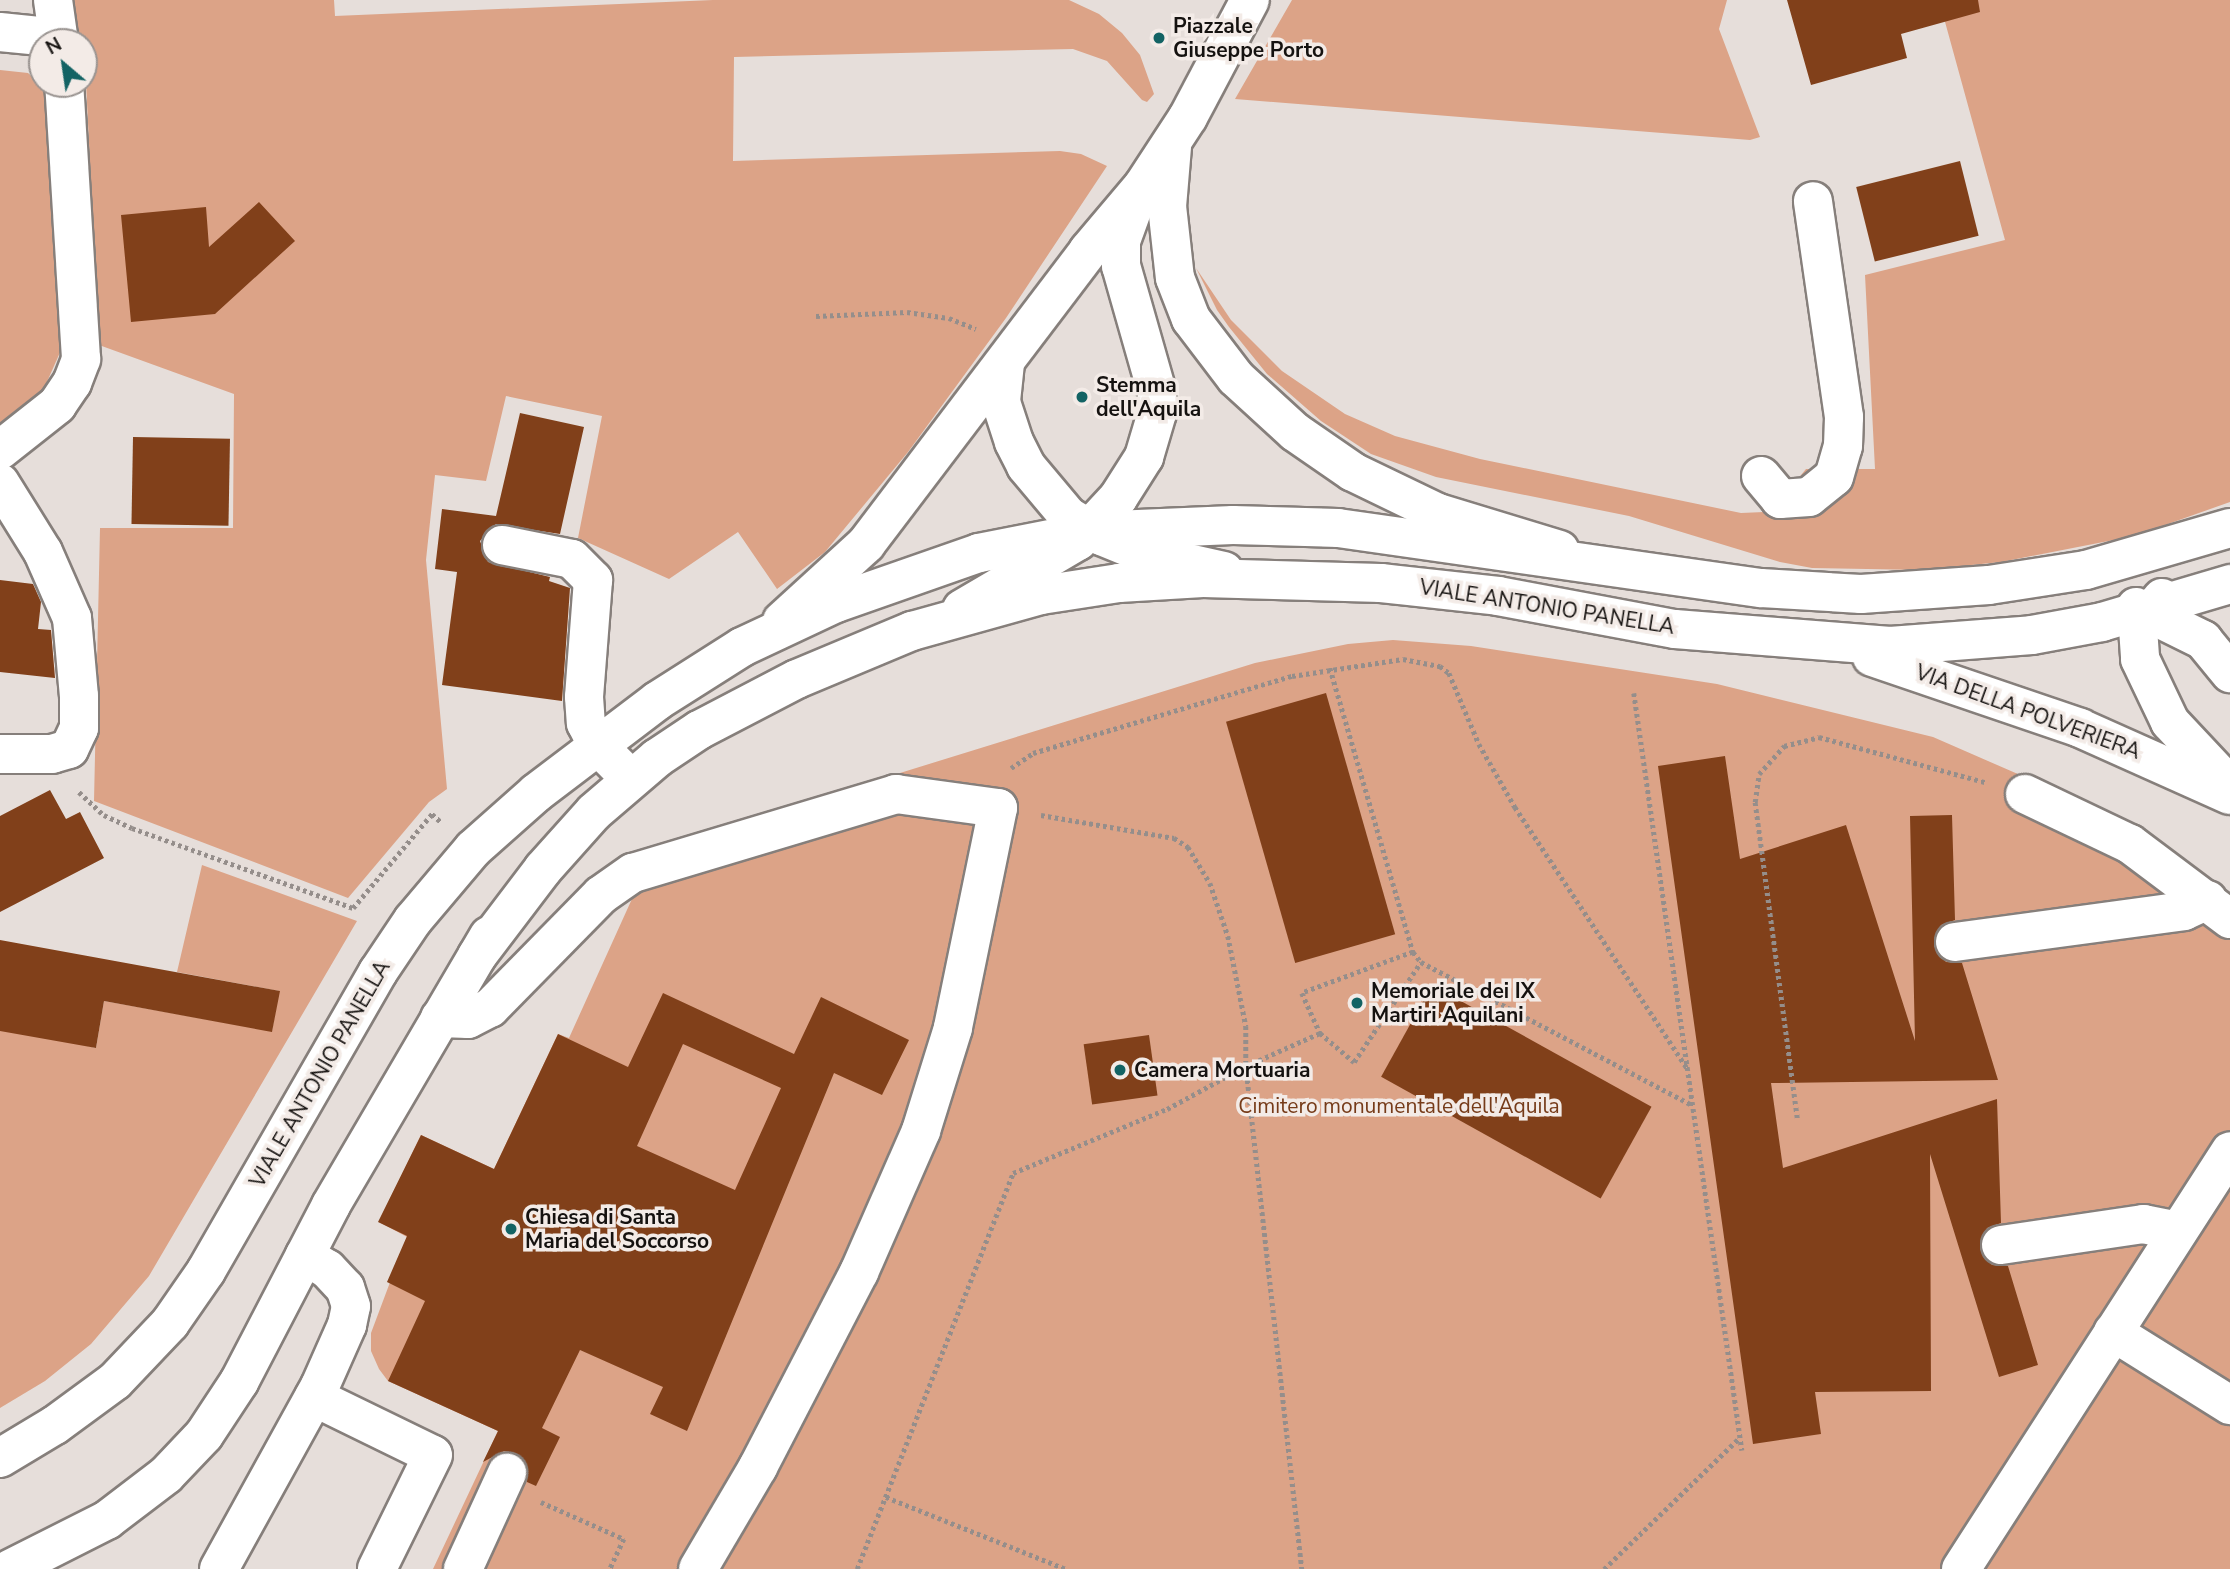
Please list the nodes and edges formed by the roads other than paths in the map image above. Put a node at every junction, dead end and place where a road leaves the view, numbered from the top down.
1 (53, 0) edge
2 (1250, 0) edge
3 (57, 28) edge
4 (0, 32) edge
5 (28, 36) edge
6 (66, 98) edge
7 (1174, 140) junction
8 (1143, 186) junction
9 (1814, 201) dead end
10 (1009, 357) junction
11 (0, 450) edge
12 (1761, 476) dead end
13 (0, 483) edge
14 (2230, 528) edge
15 (1090, 531) junction
16 (2230, 540) edge
17 (502, 545) dead end
18 (1612, 566) junction
19 (1283, 579) junction
20 (2019, 581) junction
21 (2230, 584) edge
22 (2148, 612) junction
23 (912, 631) junction
24 (1819, 644) junction
25 (742, 647) junction
26 (2230, 673) edge
27 (0, 754) edge
28 (611, 759) junction
29 (2230, 786) edge
30 (2025, 794) road end
31 (2230, 795) edge
32 (2219, 910) edge
33 (1955, 942) dead end
34 (440, 1018) junction
35 (2230, 1151) edge
36 (2178, 1231) junction
37 (2001, 1245) dead end
38 (305, 1256) junction
39 (2113, 1332) junction
40 (314, 1397) junction
41 (2230, 1405) edge
42 (0, 1458) edge
43 (505, 1479) road end
44 (107, 1520) junction
45 (10, 1569) edge
46 (77, 1569) edge
47 (219, 1569) edge
48 (377, 1569) edge
49 (463, 1569) edge
50 (698, 1569) edge
51 (1961, 1569) edge

1 - 3 main road
2 - 7 main road
4 - 5 main road
6 - 11 main road
7 - 8 main road
7 - 18 main road
8 - 10 main road
8 - 15 main road
9 - 12 main road
10 - 15 main road
10 - 25 main road
13 - 27 main road
14 - 20 main road, VIALE ANTONIO PANELLA
15 - 18 main road, VIALE ANTONIO PANELLA
15 - 19 main road
15 - 23 main road
15 - 25 main road, VIALE ANTONIO PANELLA
16 - 22 main road
17 - 28 main road
18 - 20 main road, VIALE ANTONIO PANELLA
19 - 23 main road, VIALE ANTONIO PANELLA
19 - 24 main road, VIALE ANTONIO PANELLA
20 - 22 main road
21 - 22 main road, VIALE ANTONIO PANELLA
22 - 24 main road, VIALE ANTONIO PANELLA
22 - 26 main road
22 - 29 main road
23 - 28 main road, VIALE ANTONIO PANELLA
24 - 31 main road, VIA DELLA POLVERIERA
25 - 28 main road, VIALE ANTONIO PANELLA
28 - 34 main road, VIALE ANTONIO PANELLA
28 - 42 main road, VIALE ANTONIO PANELLA
30 - 32 main road
32 - 33 main road
34 - 38 main road, VIALE ANTONIO PANELLA
34 - 50 main road
35 - 36 main road
36 - 37 main road
36 - 39 main road
38 - 40 main road
38 - 44 main road, VIALE ANTONIO PANELLA
39 - 41 main road
39 - 51 main road
40 - 47 main road
40 - 48 main road
43 - 49 main road
44 - 45 main road, VIALE ANTONIO PANELLA
44 - 46 main road

